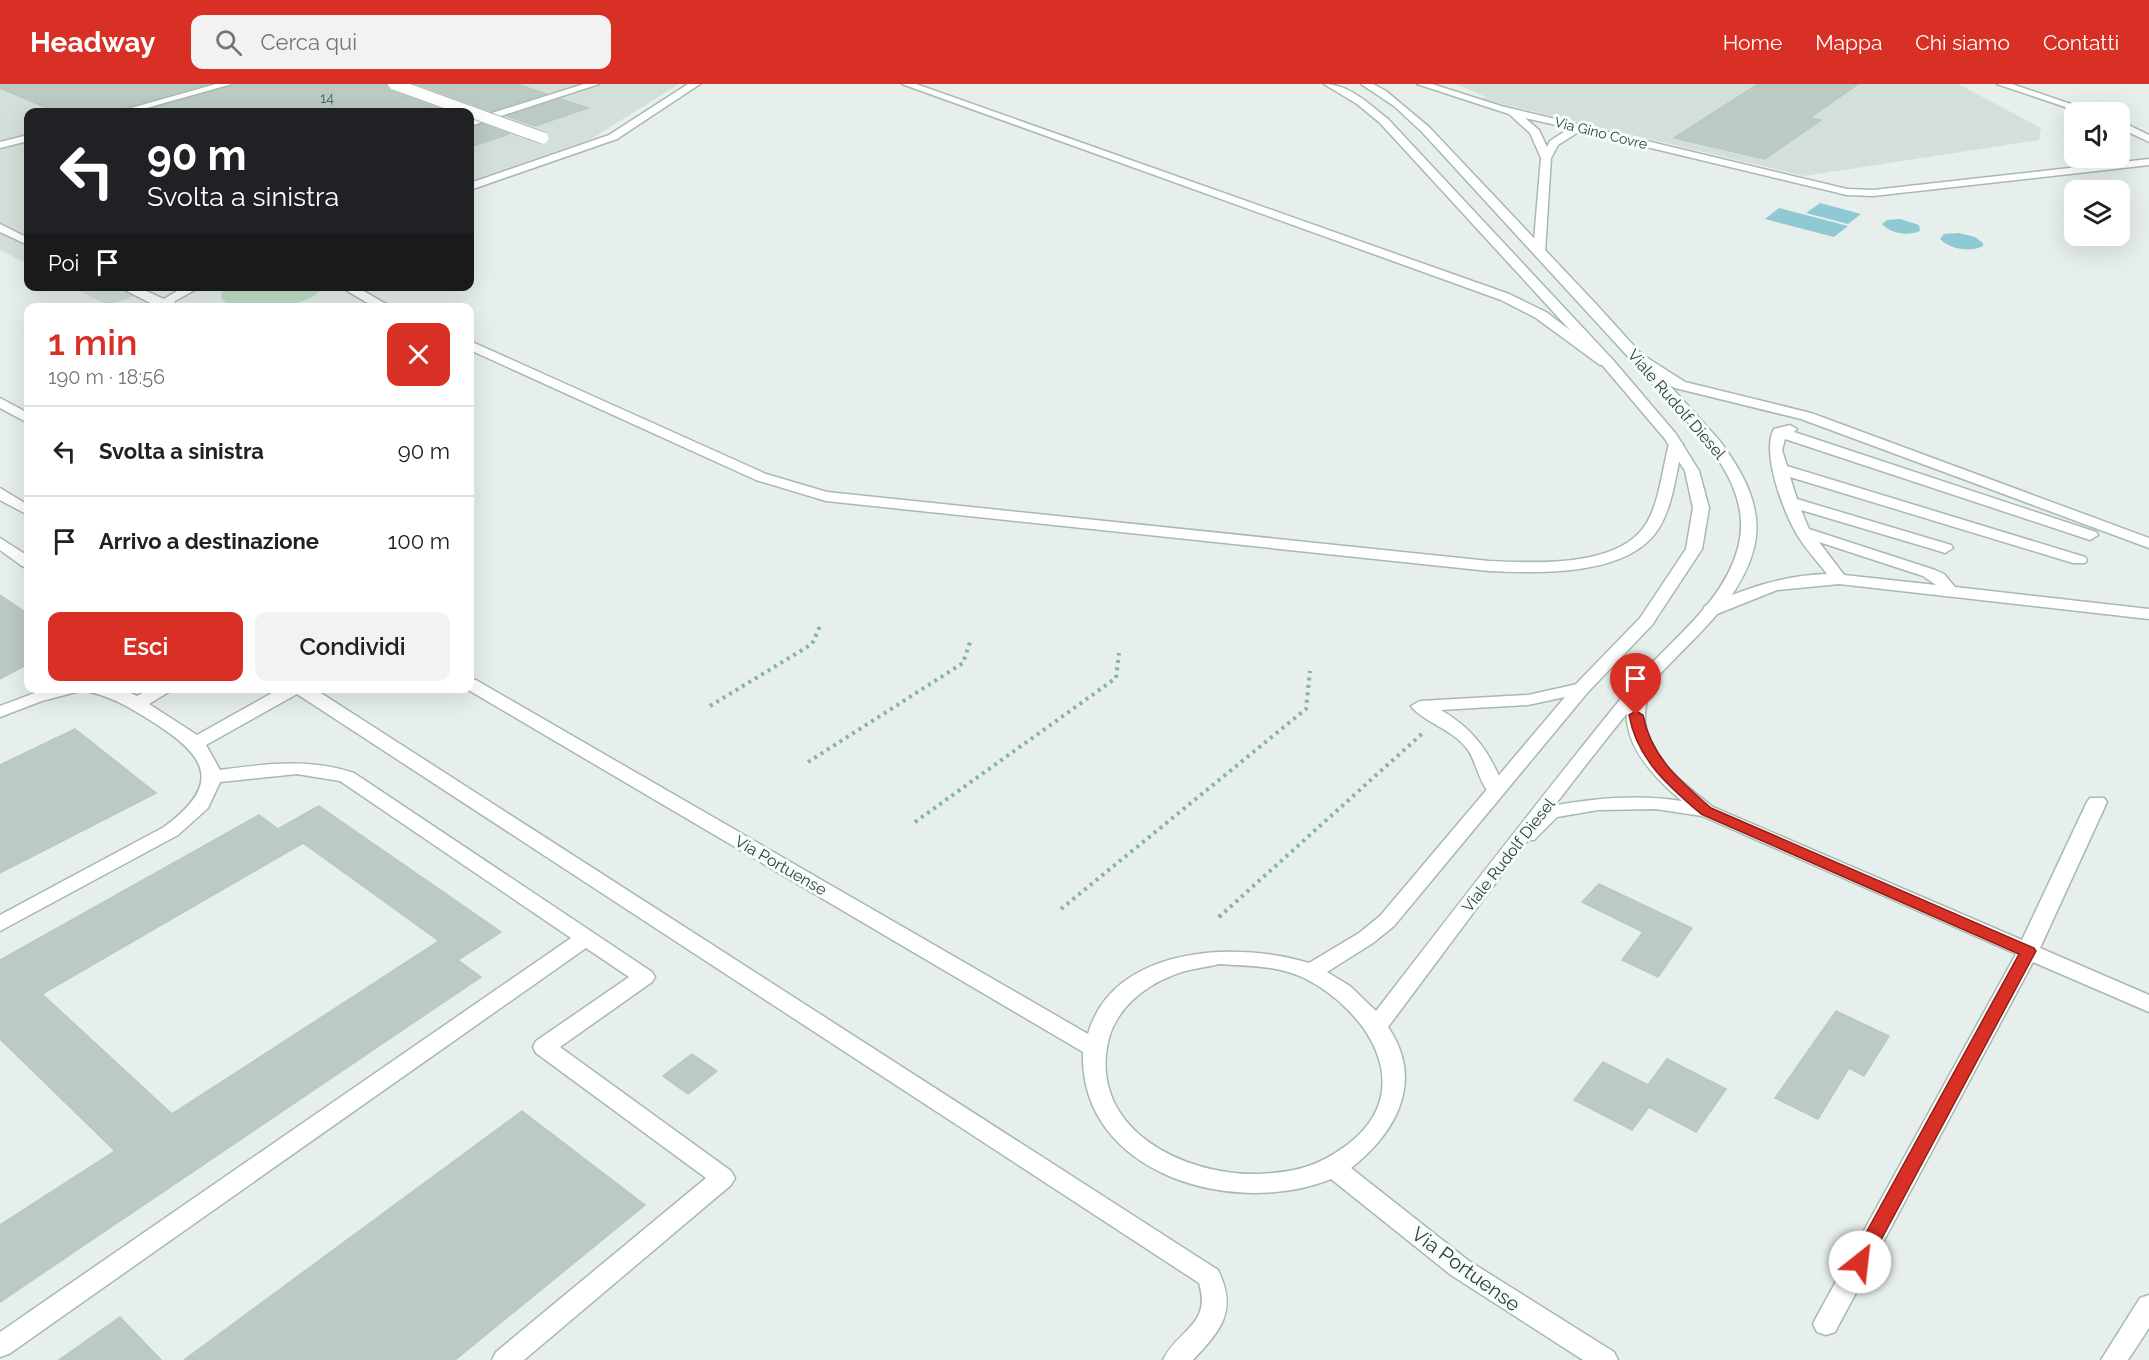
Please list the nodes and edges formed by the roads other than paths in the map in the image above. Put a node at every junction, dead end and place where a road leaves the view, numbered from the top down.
1 (227, 84) edge
2 (394, 84) edge
3 (594, 84) edge
4 (694, 84) edge
5 (907, 84) edge
6 (1329, 84) edge
7 (1366, 84) edge
8 (1422, 84) edge
9 (2002, 84) edge
10 (2064, 104) edge
11 (137, 108) edge
12 (460, 108) edge
13 (1510, 111) junction
14 (474, 113) edge
15 (474, 122) edge
16 (1578, 128) junction
17 (2130, 129) edge
18 (543, 138) dead end
19 (24, 139) edge
20 (2149, 139) edge
21 (1633, 141) junction
22 (0, 146) edge
23 (1546, 158) junction
24 (2149, 162) edge
25 (474, 186) edge
26 (0, 227) edge
27 (24, 240) edge
28 (1539, 252) junction
29 (134, 291) edge
30 (184, 291) edge
31 (355, 291) edge
32 (160, 303) edge
33 (169, 303) edge
34 (377, 303) edge
35 (474, 347) edge
36 (1633, 352) junction
37 (1608, 363) junction
38 (0, 402) edge
39 (24, 417) edge
40 (1832, 426) junction
41 (1779, 432) junction
42 (1676, 444) junction
43 (1781, 469) junction
44 (0, 493) edge
45 (1790, 502) junction
46 (24, 508) edge
47 (1803, 532) junction
48 (2090, 536) dead end
49 (0, 543) edge
50 (2149, 543) edge
51 (1945, 548) dead end
52 (24, 560) edge
53 (2079, 561) dead end
54 (1839, 579) junction
55 (1951, 593) junction
56 (1711, 610) junction
57 (2149, 614) edge
58 (1641, 684) junction
59 (474, 686) edge
60 (1582, 688) junction
61 (51, 693) edge
62 (116, 693) edge
63 (157, 693) edge
64 (288, 693) edge
65 (305, 693) edge
66 (136, 703) junction
67 (0, 712) edge
68 (196, 743) junction
69 (210, 777) junction
70 (1496, 791) junction
71 (2097, 802) dead end
72 (1706, 811) junction
73 (1502, 861) junction
74 (0, 924) edge
75 (586, 938) junction
76 (2028, 951) junction
77 (1311, 972) junction
78 (2149, 1004) edge
79 (1378, 1024) junction
80 (1093, 1047) junction
81 (1334, 1167) junction
82 (2149, 1306) edge
83 (1826, 1324) dead end
84 (0, 1346) edge
85 (505, 1360) edge
86 (1176, 1360) edge
87 (1605, 1360) edge
88 (2114, 1360) edge

1 - 11 street
2 - 12 street, bridge
3 - 15 street
4 - 25 street
5 - 37 street
6 - 37 street, Viale Rudolf Diesel
7 - 28 street, Viale Rudolf Diesel
8 - 13 street, Via Gino Covre
9 - 10 street
13 - 16 street, Via Gino Covre
13 - 23 street
14 - 18 street, bridge
16 - 21 street, Via Gino Covre
16 - 23 street
17 - 20 street
19 - 22 street
21 - 23 street
21 - 24 street, Via Gino Covre
23 - 28 street
26 - 27 street
28 - 36 street, Viale Rudolf Diesel
29 - 32 street
30 - 33 street
31 - 34 street
35 - 42 street
36 - 40 street
36 - 56 street, Viale Rudolf Diesel
37 - 42 street, Viale Rudolf Diesel
38 - 39 street
40 - 41 street
40 - 50 street
41 - 43 street
41 - 48 street
42 - 60 street, Viale Rudolf Diesel
43 - 45 street
43 - 53 street
44 - 46 street
45 - 47 street
45 - 51 street
47 - 54 street
47 - 55 street
49 - 52 street
54 - 55 street
54 - 56 street
55 - 57 street
56 - 58 street, Viale Rudolf Diesel
58 - 72 street
58 - 73 street, Viale Rudolf Diesel
59 - 80 street, Via Portuense
60 - 70 street, Viale Rudolf Diesel
60 - 70 street
61 - 67 street
62 - 66 street
63 - 66 street
64 - 68 street
65 - 86 street
66 - 68 street
68 - 69 street
69 - 74 street
69 - 75 street
70 - 77 street, Viale Rudolf Diesel
71 - 76 street
72 - 73 street
72 - 76 street
73 - 79 street, Viale Rudolf Diesel
75 - 84 street
75 - 85 street
76 - 78 street
76 - 83 street
77 - 79 street
77 - 80 street
79 - 81 street
80 - 81 street
81 - 87 street, Via Portuense
82 - 88 street

